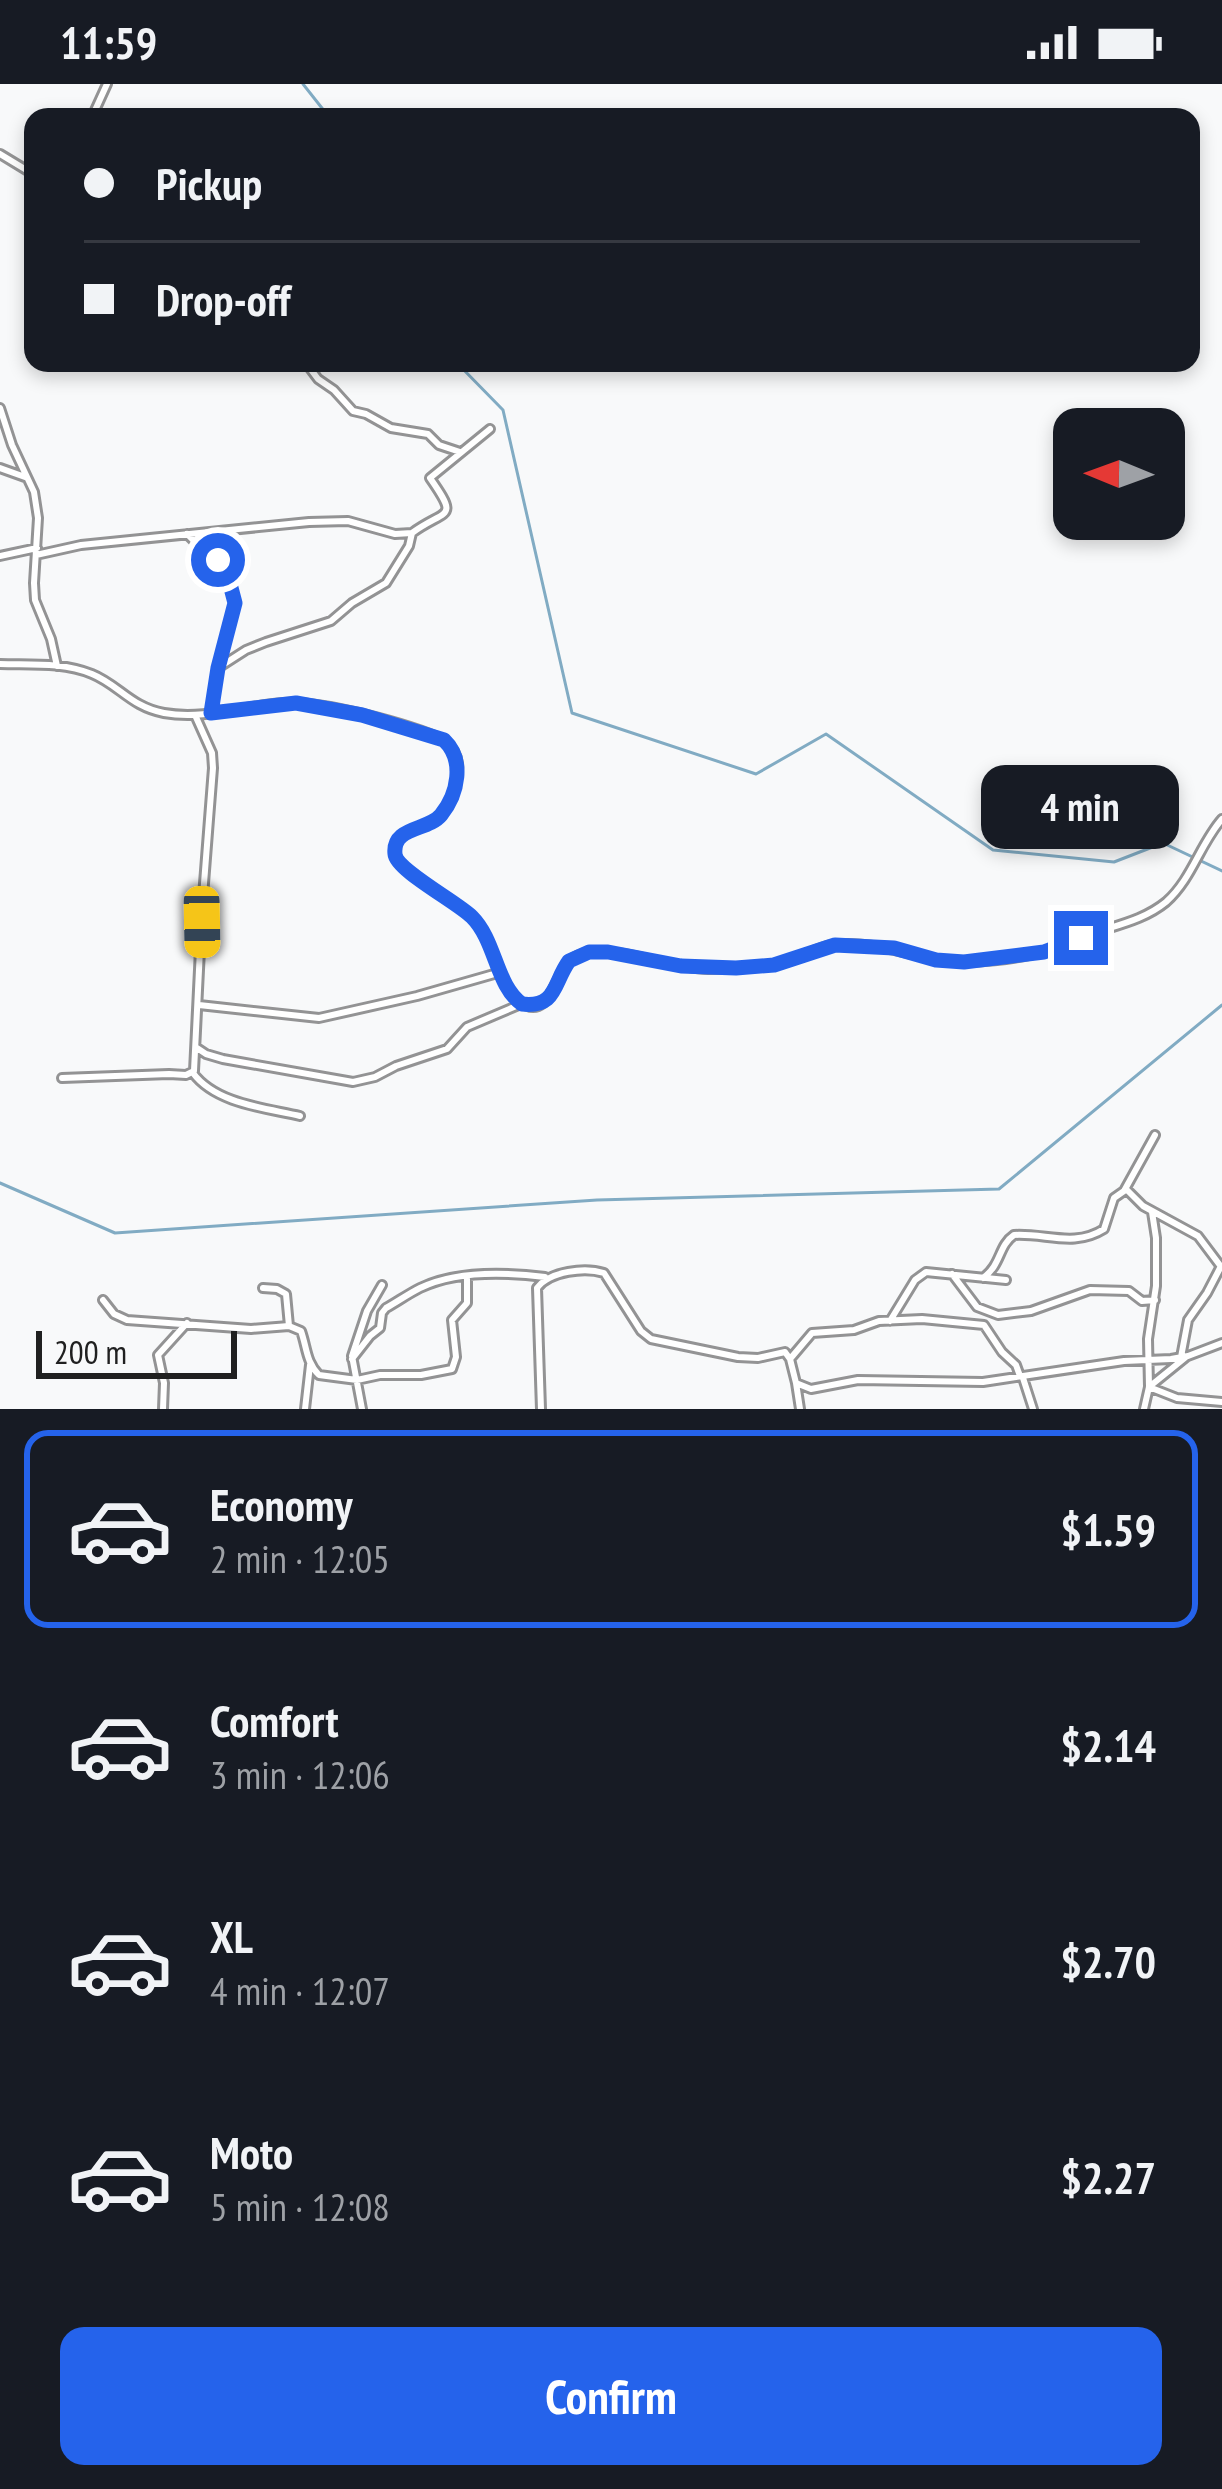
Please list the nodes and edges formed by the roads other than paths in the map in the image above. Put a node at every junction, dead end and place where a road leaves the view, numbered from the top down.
1 (313, 372) edge
2 (0, 408) edge
3 (490, 429) dead end
4 (460, 452) junction
5 (0, 468) edge
6 (28, 478) junction
7 (412, 533) junction
8 (187, 534) junction
9 (36, 552) junction
10 (0, 556) edge
11 (0, 664) edge
12 (57, 666) junction
13 (218, 668) junction
14 (211, 713) junction
15 (195, 716) junction
16 (1222, 819) edge
17 (502, 972) junction
18 (522, 1004) junction
19 (199, 1005) junction
20 (196, 1048) junction
21 (193, 1073) junction
22 (62, 1078) dead end
23 (300, 1116) dead end
24 (1155, 1135) dead end
25 (1126, 1189) junction
26 (1152, 1212) junction
27 (1221, 1266) edge
28 (952, 1274) junction
29 (467, 1276) junction
30 (549, 1278) junction
31 (983, 1278) junction
32 (1006, 1280) dead end
33 (382, 1285) dead end
34 (263, 1288) dead end
35 (103, 1300) dead end
36 (1155, 1300) junction
37 (890, 1321) junction
38 (187, 1323) junction
39 (289, 1326) junction
40 (1222, 1342) edge
41 (1184, 1356) junction
42 (352, 1359) junction
43 (790, 1359) junction
44 (1150, 1360) junction
45 (1128, 1361) junction
46 (310, 1365) junction
47 (1022, 1377) junction
48 (357, 1380) junction
49 (796, 1383) junction
50 (1150, 1384) junction
51 (1222, 1402) edge
52 (163, 1409) edge
53 (305, 1409) edge
54 (362, 1409) edge
55 (541, 1409) edge
56 (800, 1409) edge
57 (1033, 1409) edge
58 (1144, 1409) edge

1 - 4 street
2 - 6 street
3 - 4 street
4 - 7 street
5 - 6 street
6 - 9 street
7 - 8 street
7 - 13 street
8 - 9 street
8 - 13 street
9 - 10 street
9 - 12 street
11 - 12 street
12 - 15 street
13 - 14 street
14 - 15 street
14 - 17 street
15 - 19 street
16 - 18 street
17 - 18 street
17 - 19 street
18 - 20 street
19 - 20 street
20 - 21 street
21 - 22 street
21 - 23 street
24 - 25 street
25 - 26 street
25 - 31 street
26 - 27 street
26 - 36 street
27 - 41 street
28 - 31 street
28 - 36 street
28 - 37 street
29 - 30 street
29 - 42 street
29 - 48 street
30 - 43 street
30 - 55 street
31 - 32 street
33 - 42 street
34 - 39 street
35 - 38 street
36 - 44 street
37 - 43 street
37 - 47 street
38 - 39 street
38 - 52 street
39 - 46 street
40 - 41 street
41 - 44 street
41 - 50 street
42 - 48 street
43 - 49 street
44 - 45 street
44 - 50 street
45 - 47 street
45 - 50 street
46 - 48 street
46 - 53 street
47 - 49 street
47 - 57 street
48 - 54 street
49 - 56 street
50 - 51 street
50 - 58 street

